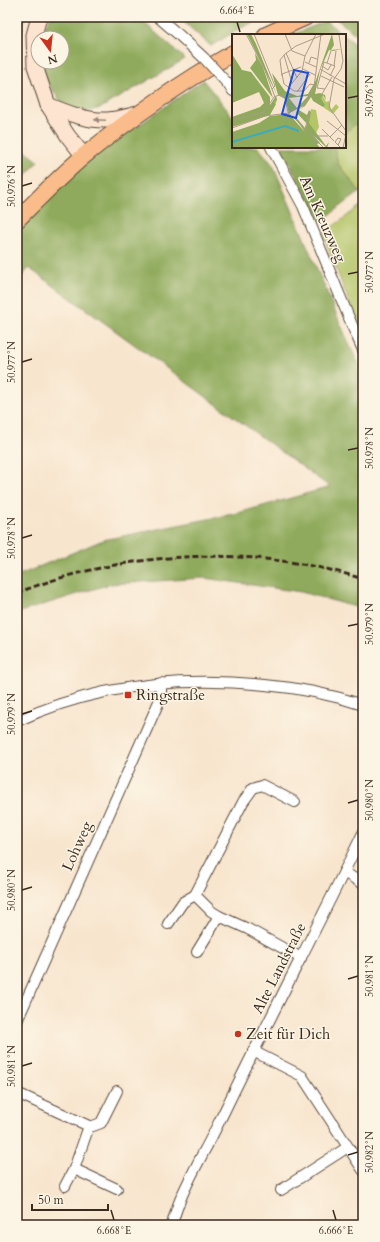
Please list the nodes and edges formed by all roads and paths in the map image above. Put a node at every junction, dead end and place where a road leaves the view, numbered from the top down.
1 (39, 17) edge
2 (158, 17) edge
3 (306, 17) edge
4 (268, 34) edge
5 (232, 54) edge
6 (230, 87) edge
7 (48, 104) junction
8 (138, 114) junction
9 (272, 148) edge
10 (84, 156) junction
11 (17, 220) edge
12 (363, 350) edge
13 (161, 683) junction
14 (363, 704) edge
15 (17, 721) edge
16 (295, 802) dead end
17 (363, 833) edge
18 (344, 872) junction
19 (363, 884) edge
20 (195, 895) junction
21 (218, 916) junction
22 (168, 924) dead end
23 (197, 952) dead end
24 (301, 958) junction
25 (17, 1021) edge
26 (253, 1051) junction
27 (117, 1091) dead end
28 (17, 1093) edge
29 (89, 1126) junction
30 (348, 1147) junction
31 (74, 1169) junction
32 (363, 1170) edge
33 (65, 1186) dead end
34 (117, 1189) dead end
35 (281, 1190) dead end
36 (172, 1225) edge

1 - 7 main road
2 - 6 street, bridge
3 - 4 main road
5 - 8 main road
8 -> 7 main road
7 - 10 main road
8 - 10 main road
9 - 12 street, Am Kreuzweg
10 - 11 main road
13 - 14 street
13 - 15 street
13 - 25 street, Lohweg
16 - 20 street
17 - 18 street, Alte Landstraße
18 - 19 street
18 - 24 street, Alte Landstraße
20 - 21 street
20 - 22 street
21 - 23 street
21 - 24 street
24 - 26 street, Alte Landstraße
26 - 30 street
26 - 36 street, Alte Landstraße
27 - 29 street
28 - 29 street
29 - 31 street
30 - 32 street
30 - 35 street
31 - 33 street
31 - 34 street

